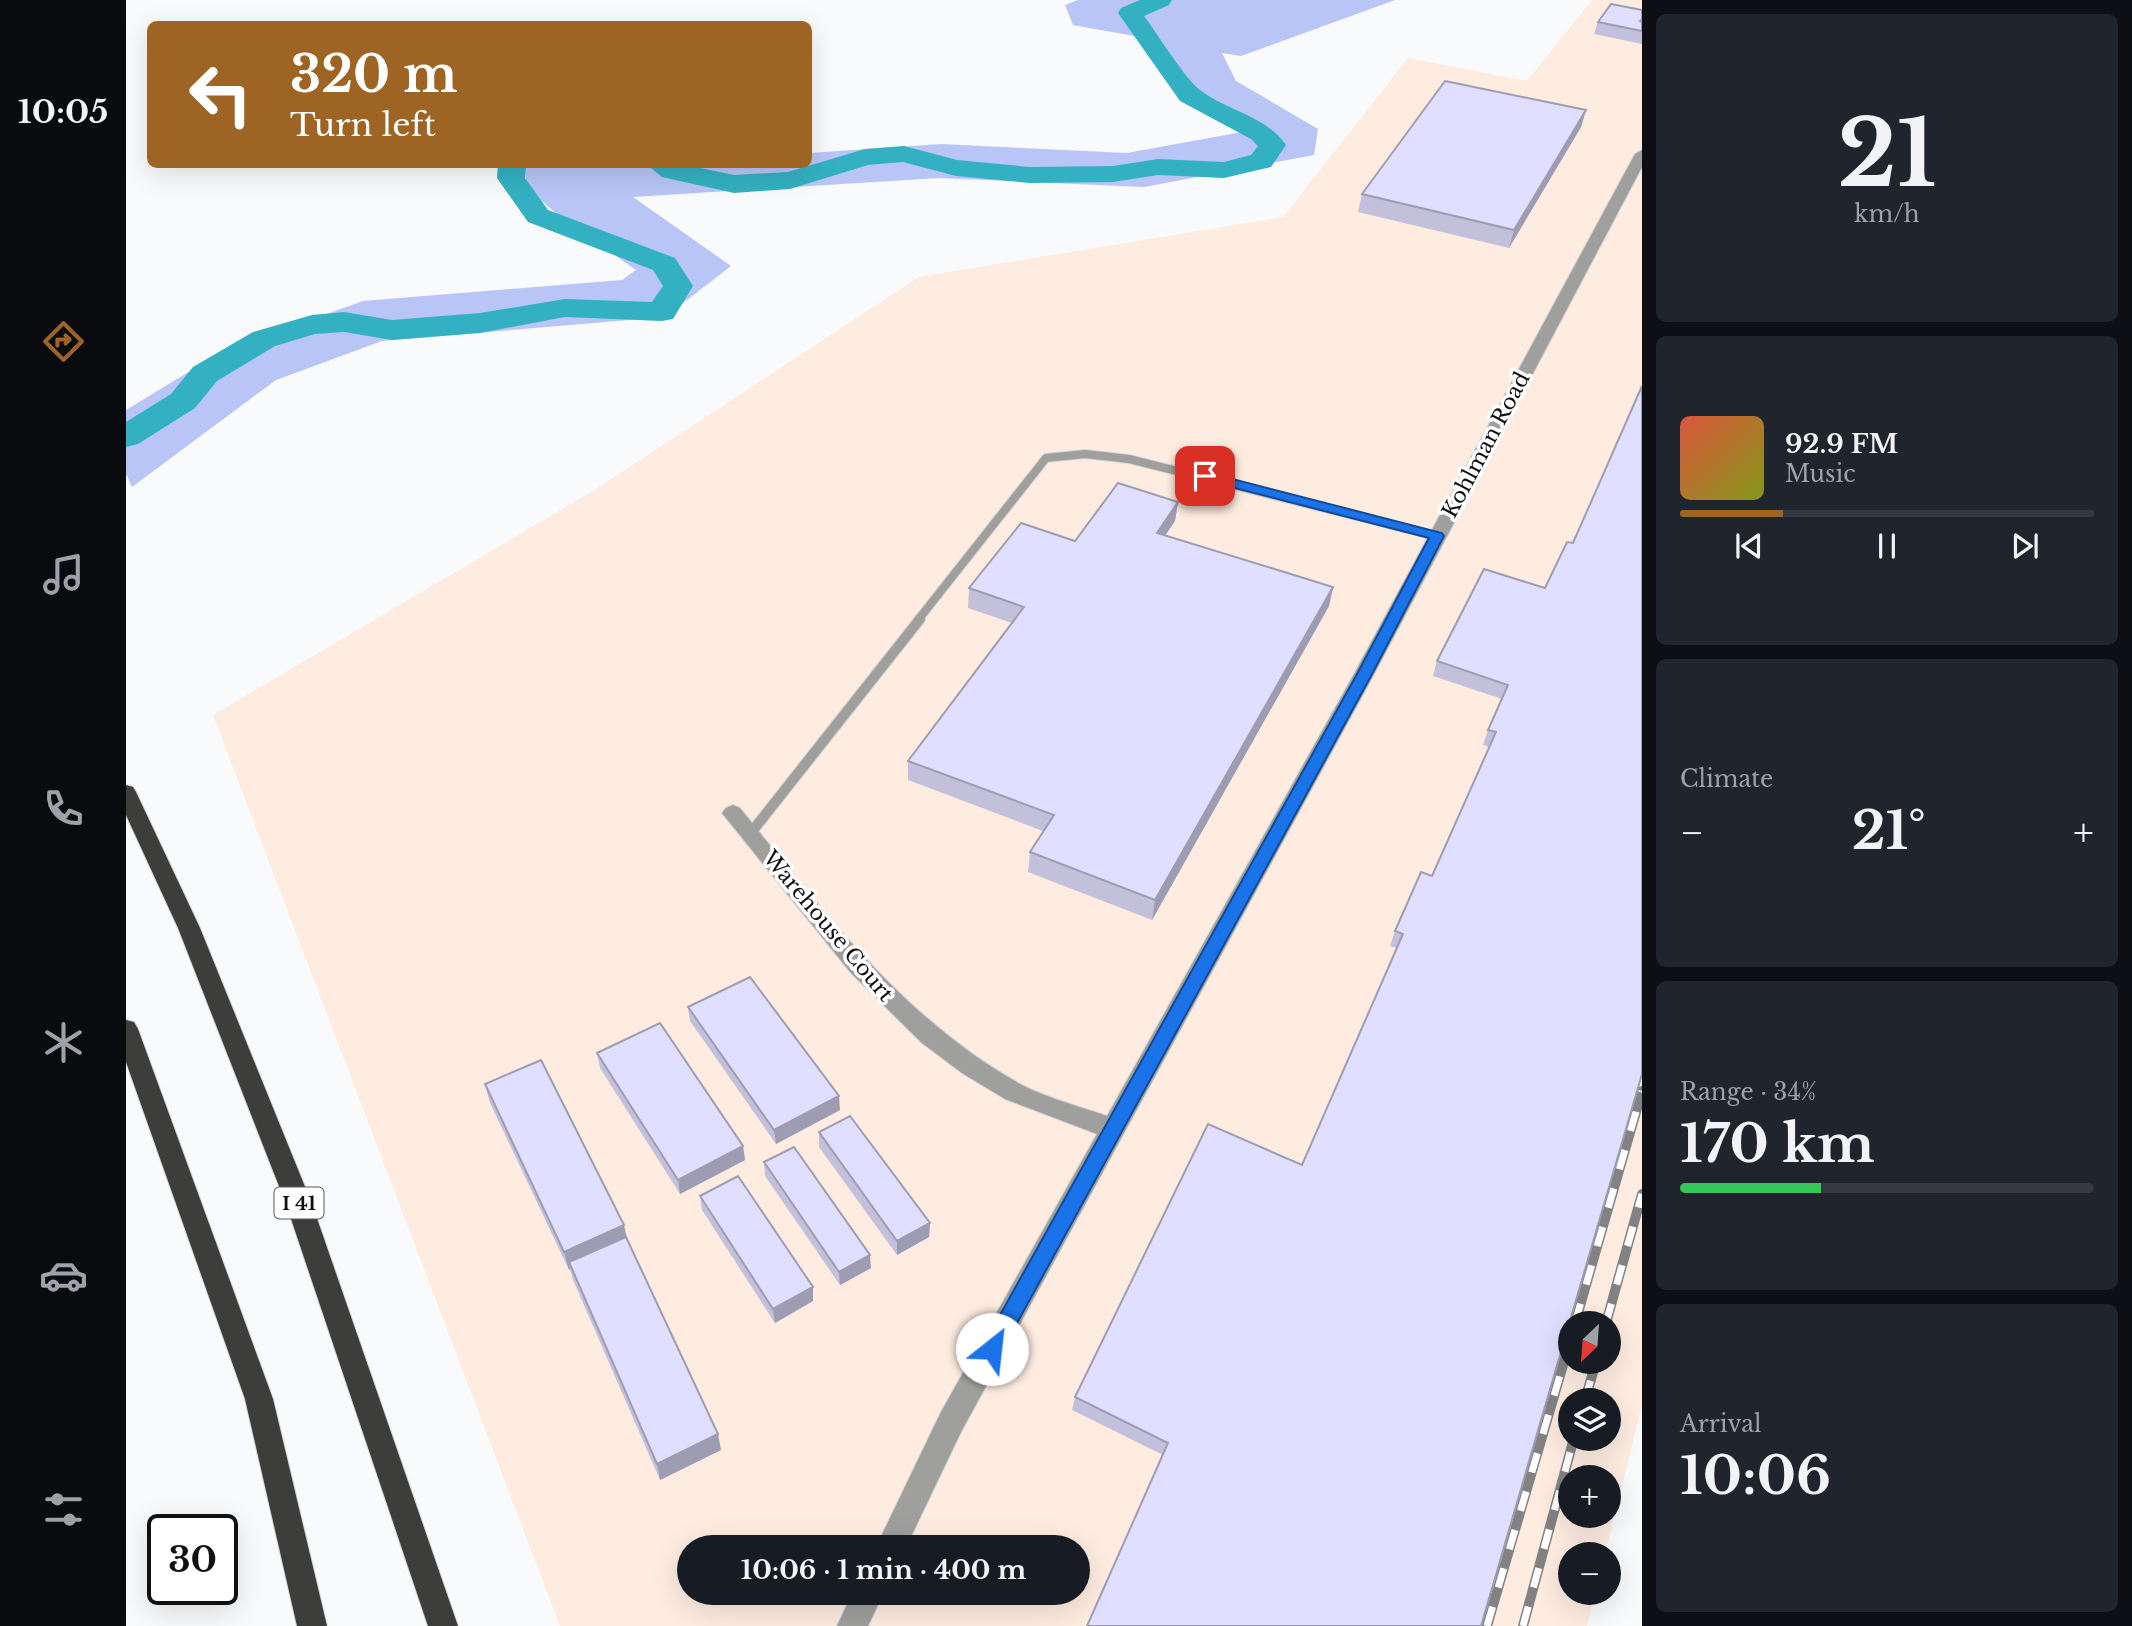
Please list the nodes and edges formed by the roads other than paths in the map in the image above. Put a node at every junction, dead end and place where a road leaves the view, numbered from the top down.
1 (1642, 155) edge
2 (1437, 536) junction
3 (126, 792) edge
4 (733, 813) dead end
5 (750, 834) junction
6 (126, 1029) edge
7 (1113, 1129) junction
8 (897, 1535) edge
9 (862, 1605) edge
10 (443, 1623) edge
11 (312, 1626) edge
12 (852, 1626) edge

1 - 2 street, Kohlman Road
2 - 5 lane
2 - 7 street, Kohlman Road
3 - 10 highway, I 41
4 - 5 street, Warehouse Court
5 - 7 street, Warehouse Court
6 - 11 highway
7 - 8 street, Kohlman Road
9 - 12 street

